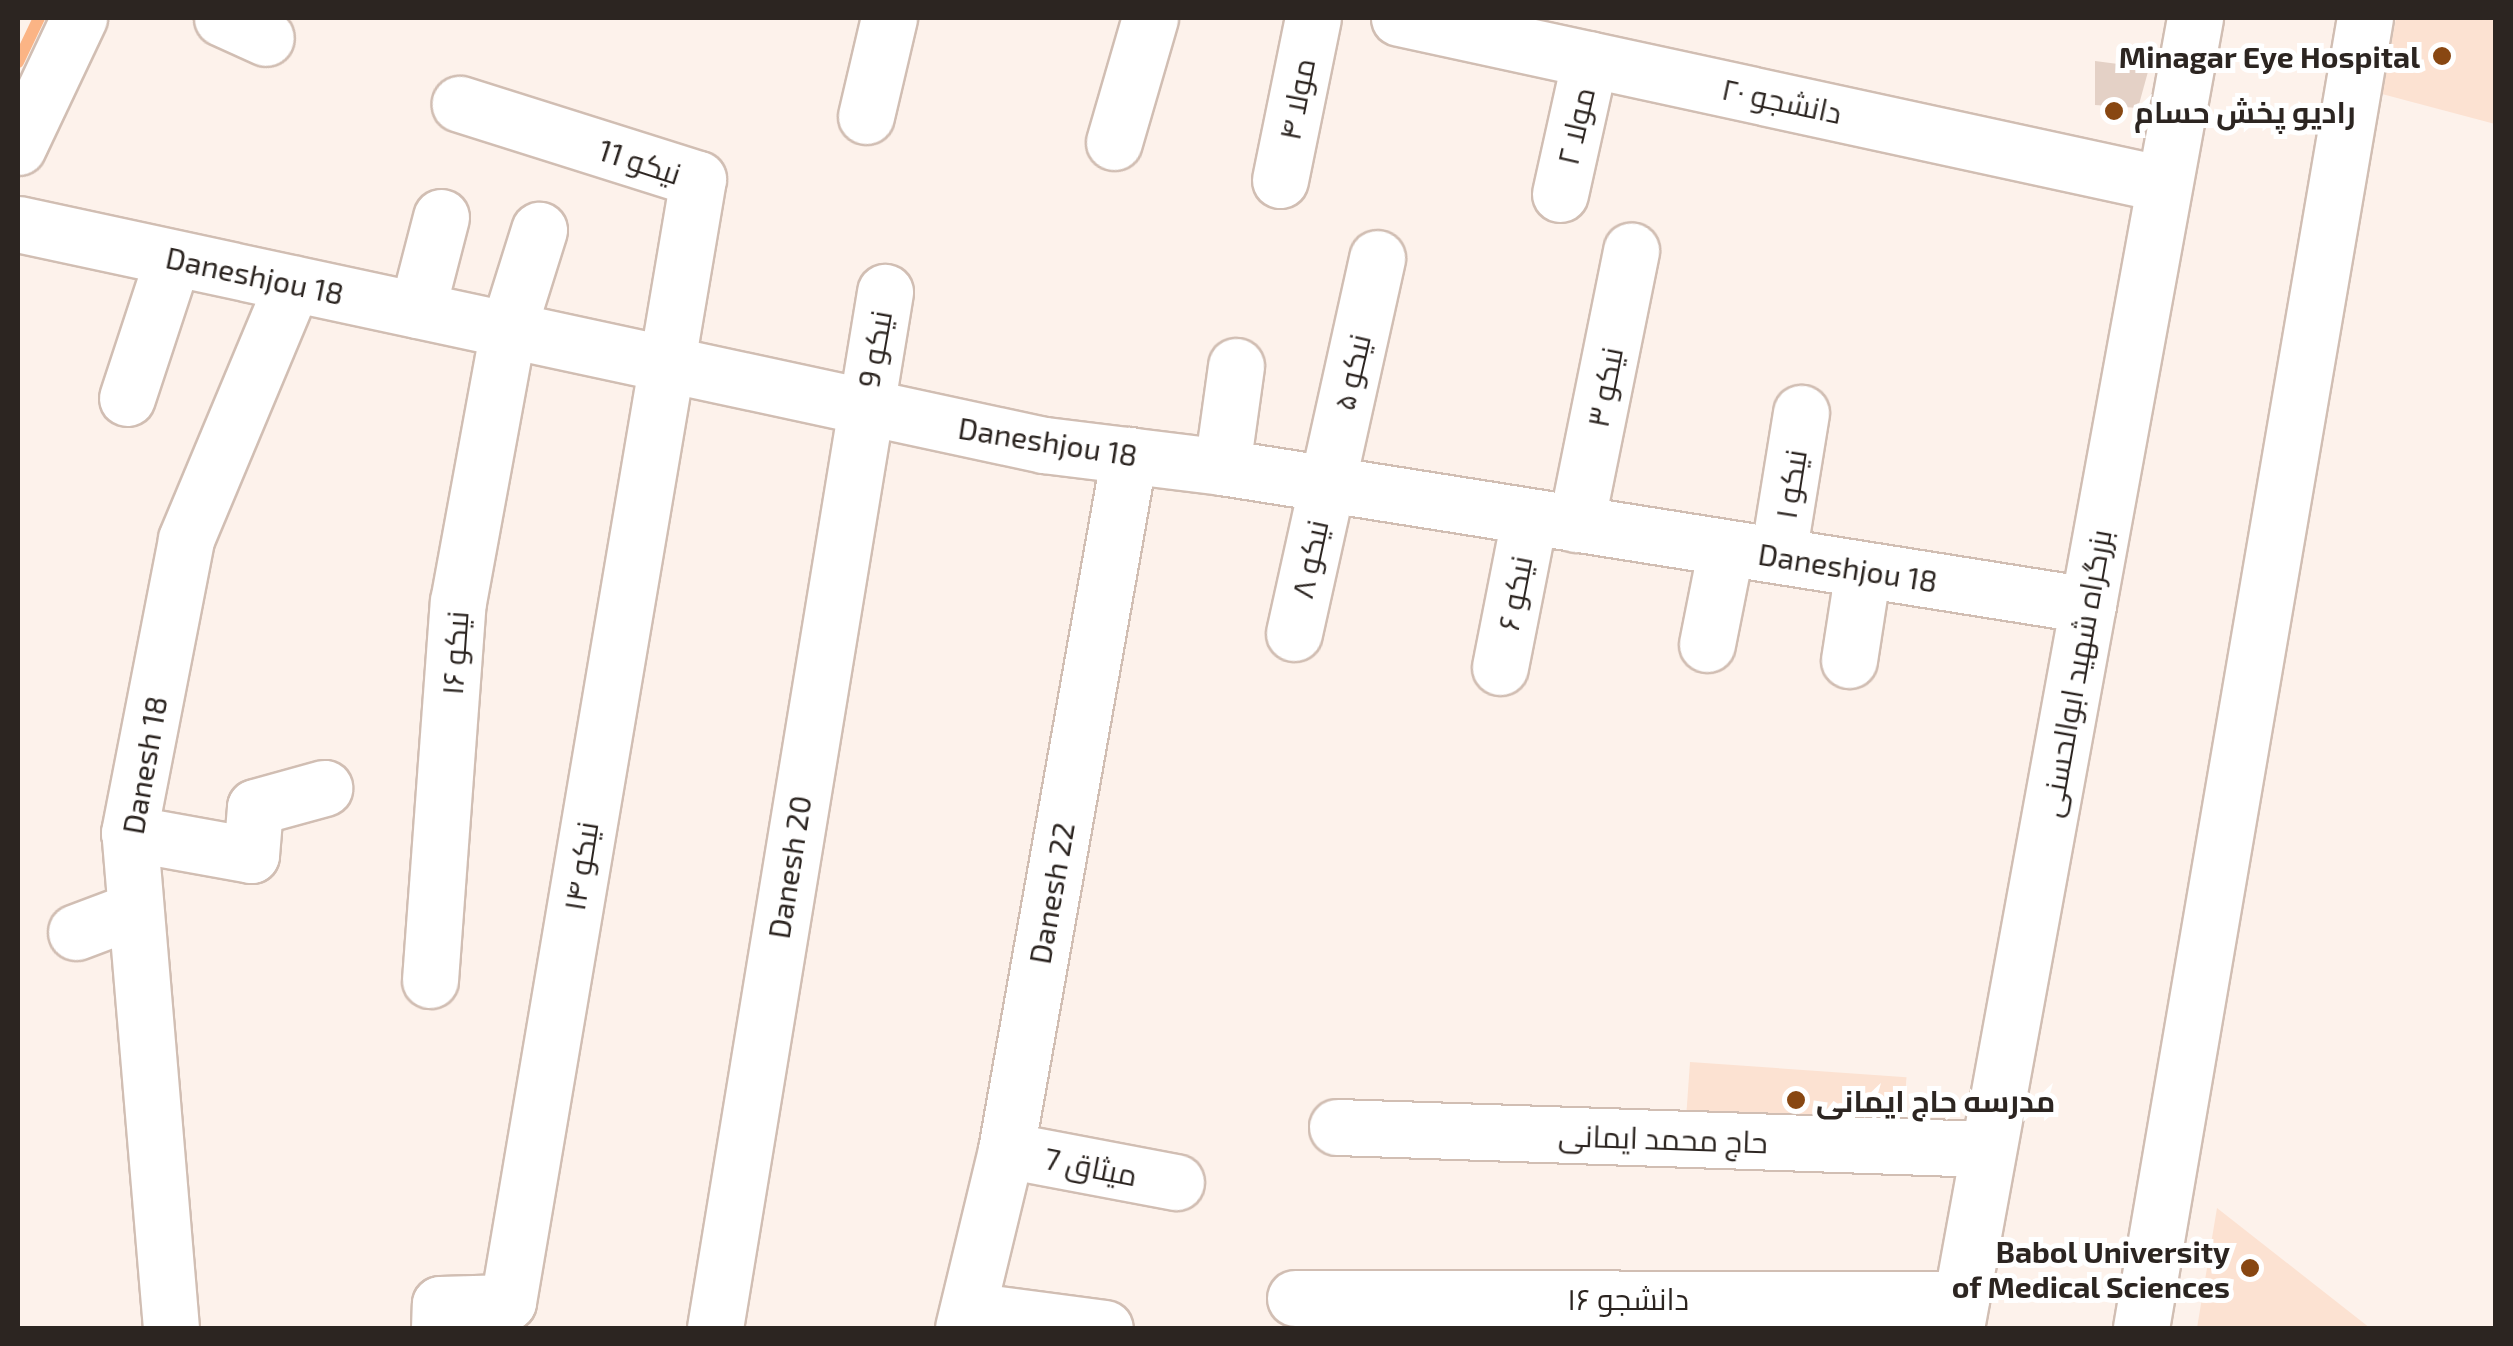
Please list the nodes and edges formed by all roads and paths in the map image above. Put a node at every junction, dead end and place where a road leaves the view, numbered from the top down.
1 (79, 18) edge
2 (890, 18) edge
3 (1150, 18) edge
4 (1313, 18) edge
5 (1399, 18) edge
6 (2194, 18) edge
7 (2365, 18) edge
8 (1590, 58) junction
9 (460, 104) dead end
10 (866, 116) dead end
11 (1114, 142) dead end
12 (18, 147) edge
13 (1280, 180) dead end
14 (2164, 184) junction
15 (1560, 194) dead end
16 (441, 216) dead end
17 (18, 224) edge
18 (539, 230) dead end
19 (1631, 250) dead end
20 (173, 258) junction
21 (1378, 258) dead end
22 (293, 283) junction
23 (885, 292) dead end
24 (418, 310) junction
25 (508, 329) junction
26 (663, 363) junction
27 (1236, 366) dead end
28 (127, 398) dead end
29 (864, 406) junction
30 (1802, 413) dead end
31 (1129, 455) junction
32 (1222, 467) junction
33 (1324, 485) junction
34 (1553, 522) junction
35 (1752, 552) junction
36 (1863, 570) junction
37 (2088, 605) junction
38 (1294, 633) dead end
39 (1707, 644) dead end
40 (1849, 660) dead end
41 (1500, 667) dead end
42 (324, 788) dead end
43 (129, 833) junction
44 (132, 911) junction
45 (76, 932) dead end
46 (430, 980) dead end
47 (1337, 1127) dead end
48 (1988, 1149) junction
49 (1006, 1150) junction
50 (1176, 1182) dead end
51 (1295, 1298) dead end
52 (439, 1316) edge
53 (965, 1319) edge
54 (1959, 1319) edge
55 (171, 1328) edge
56 (714, 1328) edge
57 (1105, 1328) edge
58 (2141, 1328) edge

1 - 12 street
2 - 10 street
3 - 11 street
4 - 13 street, مولا ۴
5 - 8 street, دانشجو ۲۰
6 - 14 street, بزرگراه شهید ابوالحسنی
7 - 58 street
8 - 14 street, دانشجو ۲۰
8 - 15 street, مولا ۲
9 - 26 street, نیکو 11
14 - 37 street, بزرگراه شهید ابوالحسنی
16 - 24 street
17 - 20 street, Daneshjou 18
18 - 25 street, نیکو ۱۶
19 - 34 street, نیکو ۳
20 - 22 street, Daneshjou 18
20 - 28 street
21 - 33 street, نیکو ۵
22 - 24 street, Daneshjou 18
22 - 43 street, Danesh 18
23 - 29 street, نیکو 9
24 - 25 street, Daneshjou 18
25 - 26 street, Daneshjou 18
25 - 46 street, نیکو ۱۶
26 - 29 street, Daneshjou 18
26 - 52 street, نیکو ۱۴
27 - 32 street
29 - 31 street, Daneshjou 18
29 - 56 street, Danesh 20
30 - 35 street, نیکو ۱
31 - 32 street, Daneshjou 18
31 - 49 street, Danesh 22
32 - 33 street, Daneshjou 18
33 - 34 street, Daneshjou 18
33 - 38 street, نیکو ۸
34 - 35 street, Daneshjou 18
34 - 41 street, نیکو ۶
35 - 36 street, Daneshjou 18
35 - 39 street, نیکو ۱
36 - 37 street, Daneshjou 18
36 - 40 street
37 - 48 street, بزرگراه شهید ابوالحسنی
42 - 43 street
43 - 44 street, Danesh 18
44 - 45 street
44 - 55 street, Danesh 18
47 - 48 street, حاج محمد ایمانی
48 - 54 street, بزرگراه شهید ابوالحسنی
49 - 50 street, میثاق 7
49 - 53 street, Danesh 22
51 - 54 street, دانشجو ۱۶
53 - 57 street

